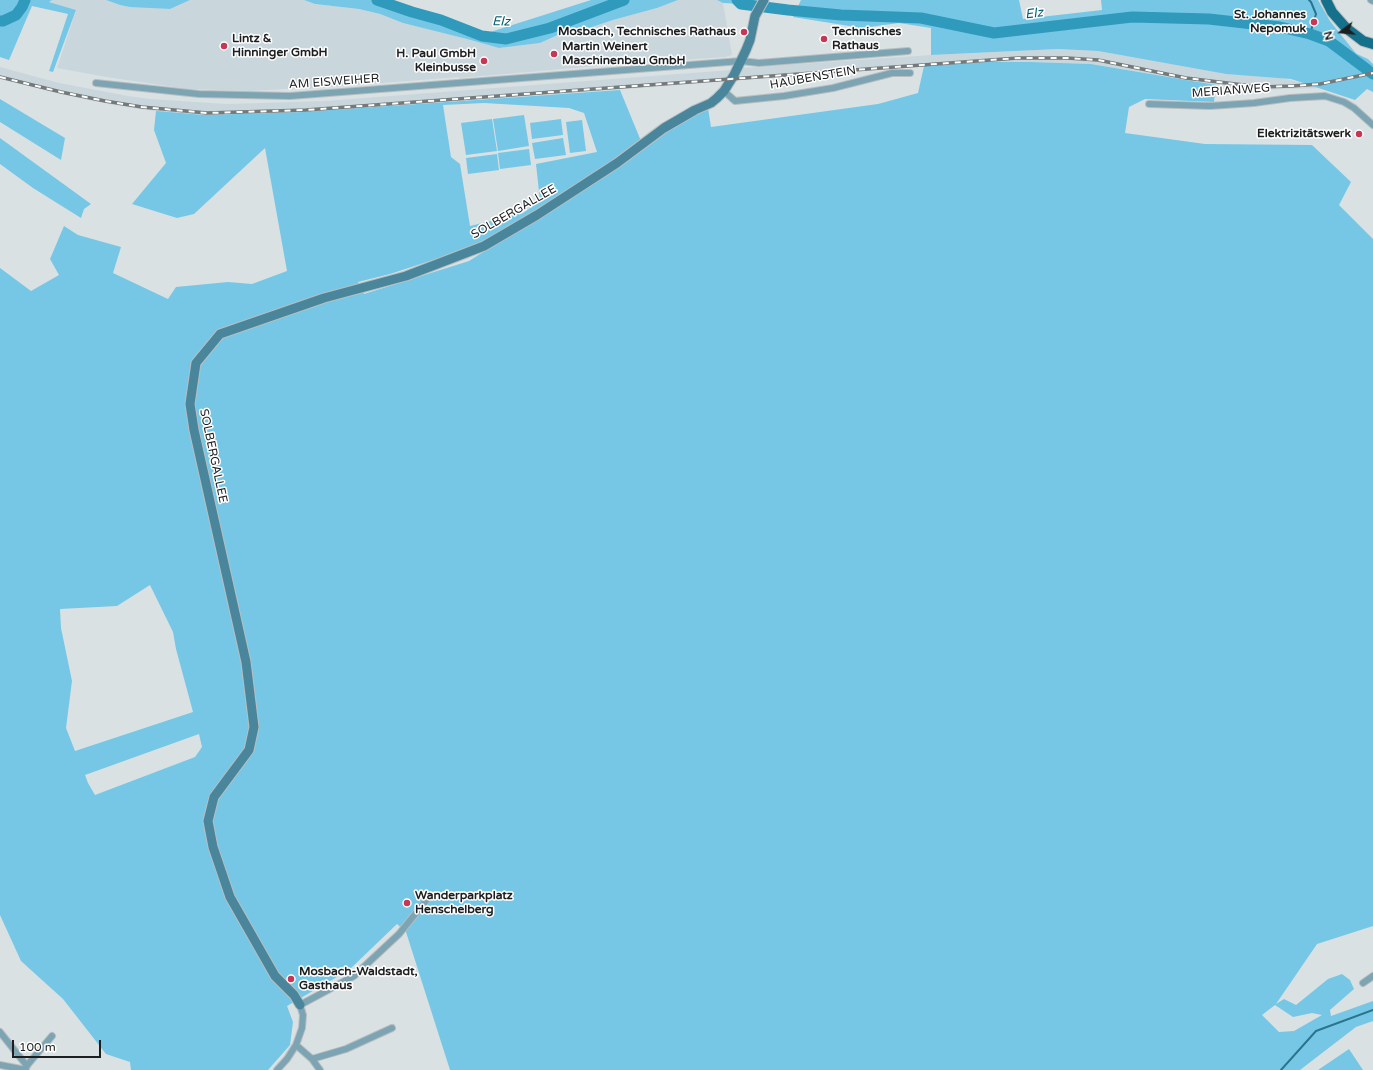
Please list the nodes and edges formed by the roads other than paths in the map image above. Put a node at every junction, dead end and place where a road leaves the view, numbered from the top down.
1 (764, 0) edge
2 (1326, 0) edge
3 (1373, 44) edge
4 (908, 51) dead end
5 (741, 61) junction
6 (910, 73) dead end
7 (96, 83) dead end
8 (724, 91) junction
9 (1149, 104) dead end
10 (1373, 125) edge
11 (428, 897) dead end
12 (1373, 976) edge
13 (1363, 983) dead end
14 (300, 1004) junction
15 (392, 1028) dead end
16 (0, 1032) edge
17 (52, 1036) dead end
18 (296, 1045) junction
19 (312, 1059) junction
20 (0, 1065) edge
21 (26, 1068) edge
22 (277, 1070) edge
23 (320, 1070) edge

1 - 5 street, SOLBERGALLEE
2 - 3 main road
4 - 5 street, AM EISWEIHER
5 - 7 street, AM EISWEIHER
5 - 8 street, SOLBERGALLEE
6 - 8 street, HAUBENSTEIN
8 - 14 street, SOLBERGALLEE
9 - 10 street, MERIANWEG
11 - 14 street
12 - 13 street
14 - 18 street
15 - 19 street
16 - 21 street
17 - 21 street
18 - 19 street
18 - 22 street
19 - 23 street
20 - 21 street

